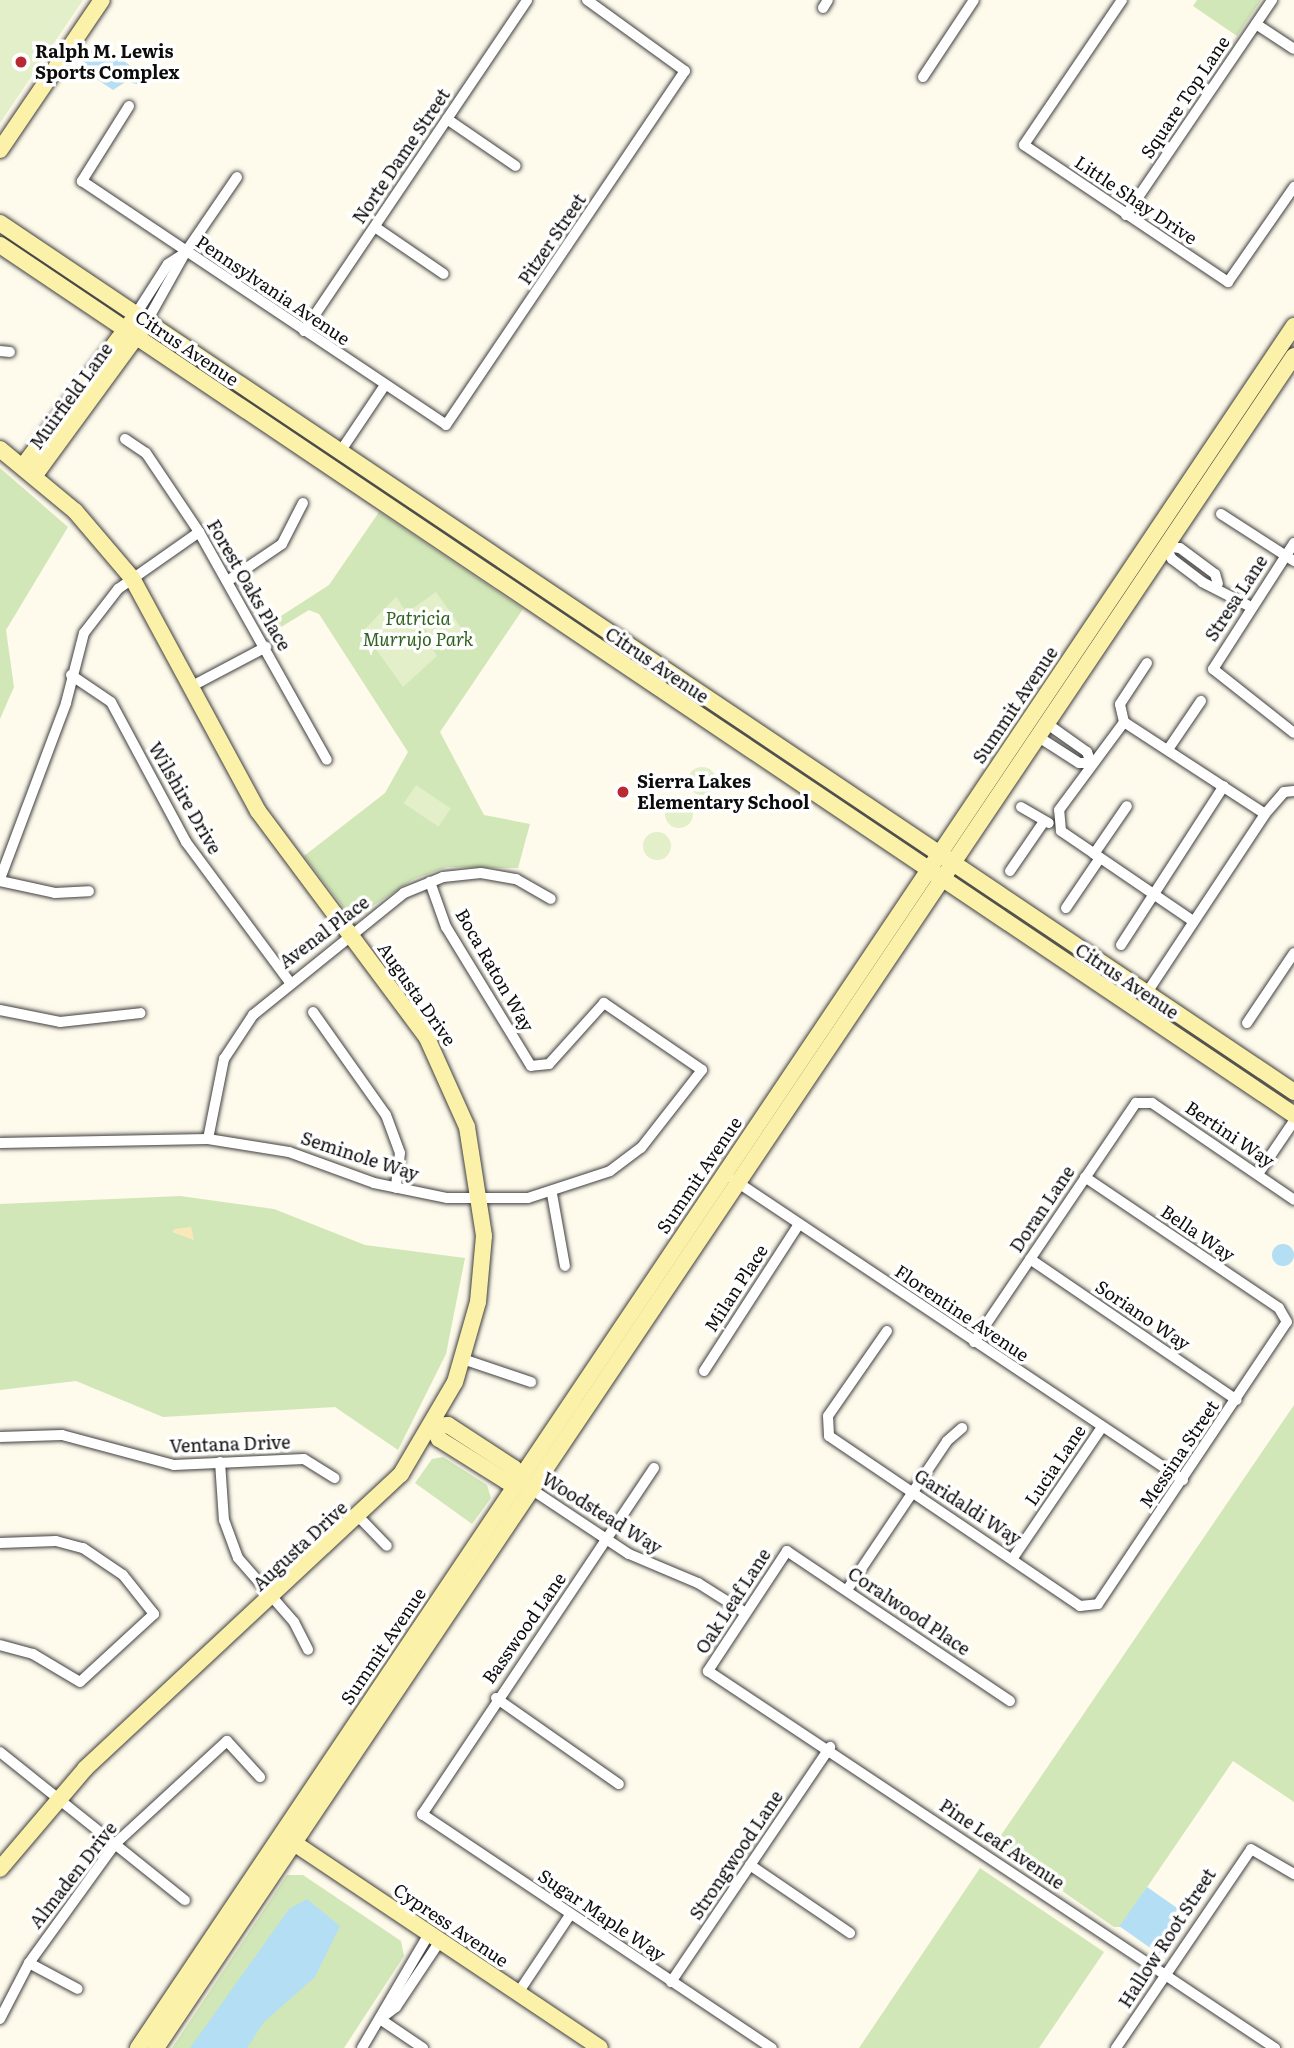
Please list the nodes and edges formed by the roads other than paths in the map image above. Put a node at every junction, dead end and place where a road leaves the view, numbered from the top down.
1 (102, 0) edge
2 (527, 0) edge
3 (587, 0) edge
4 (974, 0) edge
5 (1122, 0) edge
6 (1272, 0) edge
7 (1256, 24) junction
8 (1294, 48) edge
9 (923, 77) dead end
10 (129, 106) dead end
11 (447, 119) junction
12 (0, 150) edge
13 (516, 166) dead end
14 (237, 177) dead end
15 (1294, 187) edge
16 (1126, 215) junction
17 (0, 223) edge
18 (375, 227) junction
19 (0, 245) edge
20 (185, 253) junction
21 (444, 274) dead end
22 (141, 318) junction
23 (1294, 326) edge
24 (304, 331) junction
25 (131, 334) junction
26 (1294, 356) edge
27 (385, 385) junction
28 (446, 425) joint
29 (125, 439) dead end
30 (0, 449) edge
31 (340, 452) junction
32 (29, 470) junction
33 (303, 503) dead end
34 (1222, 514) dead end
35 (199, 532) junction
36 (1294, 542) edge
37 (1166, 546) junction
38 (1290, 558) edge
39 (132, 578) junction
40 (229, 580) junction
41 (1251, 607) junction
42 (266, 648) junction
43 (1147, 663) dead end
44 (71, 675) junction
45 (192, 686) junction
46 (1201, 701) dead end
47 (1124, 722) junction
48 (1042, 730) junction
49 (1294, 733) edge
50 (1076, 744) junction
51 (1169, 748) junction
52 (1068, 756) junction
53 (327, 760) dead end
54 (1091, 763) junction
55 (1224, 786) junction
56 (1294, 791) edge
57 (1127, 806) dead end
58 (1021, 807) dead end
59 (1265, 814) junction
60 (1056, 822) junction
61 (1042, 823) junction
62 (1097, 856) junction
63 (943, 860) junction
64 (1010, 871) dead end
65 (933, 875) junction
66 (0, 880) edge
67 (430, 882) junction
68 (89, 891) dead end
69 (1152, 894) junction
70 (551, 899) dead end
71 (1066, 908) dead end
72 (1193, 921) junction
73 (351, 934) junction
74 (1121, 945) dead end
75 (1294, 953) edge
76 (1289, 970) edge
77 (289, 981) junction
78 (1146, 994) junction
79 (0, 1010) edge
80 (313, 1012) dead end
81 (141, 1013) dead end
82 (1247, 1023) dead end
83 (702, 1070) joint
84 (1294, 1092) edge
85 (1144, 1101) joint
86 (1294, 1115) edge
87 (1294, 1121) edge
88 (208, 1139) junction
89 (0, 1143) edge
90 (723, 1173) junction
91 (1258, 1174) junction
92 (1084, 1177) junction
93 (737, 1183) junction
94 (396, 1188) junction
95 (552, 1194) junction
96 (481, 1198) junction
97 (1294, 1200) edge
98 (799, 1224) junction
99 (1030, 1259) junction
100 (565, 1266) dead end
101 (1287, 1322) joint
102 (887, 1331) dead end
103 (974, 1342) junction
104 (463, 1359) junction
105 (704, 1371) dead end
106 (531, 1382) dead end
107 (1237, 1400) junction
108 (433, 1426) junction
109 (1102, 1427) junction
110 (962, 1429) dead end
111 (0, 1437) edge
112 (220, 1462) junction
113 (654, 1468) dead end
114 (334, 1478) dead end
115 (517, 1480) junction
116 (1183, 1480) junction
117 (531, 1489) junction
118 (912, 1491) junction
119 (359, 1517) junction
120 (608, 1540) junction
121 (0, 1543) edge
122 (387, 1546) dead end
123 (787, 1551) joint
124 (1013, 1558) junction
125 (847, 1590) junction
126 (272, 1598) junction
127 (1098, 1604) joint
128 (744, 1612) junction
129 (0, 1646) edge
130 (308, 1650) dead end
131 (708, 1671) joint
132 (496, 1698) junction
133 (1010, 1701) dead end
134 (830, 1747) junction
135 (0, 1752) edge
136 (260, 1777) dead end
137 (619, 1784) dead end
138 (57, 1797) junction
139 (422, 1806) joint
140 (287, 1839) junction
141 (116, 1843) junction
142 (750, 1865) junction
143 (0, 1869) edge
144 (1294, 1874) edge
145 (185, 1900) dead end
146 (570, 1914) junction
147 (850, 1933) dead end
148 (435, 1938) junction
149 (29, 1963) junction
150 (1164, 1975) junction
151 (671, 1982) junction
152 (78, 1989) dead end
153 (518, 1993) junction
154 (0, 2019) edge
155 (380, 2019) junction
156 (138, 2048) edge
157 (156, 2048) edge
158 (362, 2048) edge
159 (423, 2048) edge
160 (600, 2048) edge
161 (772, 2048) edge
162 (1116, 2048) edge
163 (1275, 2048) edge

1 - 12 main road
2 - 11 street, Norte Dame Street
3 - 28 street, Pitzer Street
4 - 9 street
5 - 16 street, Little Shay Drive
6 - 7 street, Square Top Lane
7 - 8 street
7 - 16 street, Square Top Lane
10 - 20 street, Pennsylvania Avenue
11 - 13 street
11 - 18 street, Norte Dame Street
14 - 20 street
15 - 16 street, Little Shay Drive
17 - 22 main road, Citrus Avenue
18 - 21 street
18 - 24 street, Norte Dame Street
19 - 25 main road, Citrus Avenue
20 - 22 street
20 - 24 street, Pennsylvania Avenue
22 - 25 main road, Muirfield Lane
22 - 31 main road, Citrus Avenue
23 - 63 main road, Summit Avenue
24 - 27 street, Pennsylvania Avenue
25 - 32 main road, Muirfield Lane
25 - 65 main road, Citrus Avenue
26 - 37 main road, Summit Avenue
27 - 28 street, Pennsylvania Avenue
27 - 31 street
29 - 35 street, Forest Oaks Place
30 - 32 main road, Augusta Drive
31 - 63 main road, Citrus Avenue
32 - 39 main road, Augusta Drive
33 - 40 street
34 - 38 street
35 - 39 street
35 - 40 street, Forest Oaks Place
36 - 38 street, Stresa Lane
37 - 41 street
37 - 48 main road, Summit Avenue
38 - 41 street, Stresa Lane
39 - 44 street
39 - 45 main road, Augusta Drive
40 - 42 street, Forest Oaks Place
41 - 49 street, Stresa Lane
42 - 45 street
42 - 53 street, Forest Oaks Place
43 - 47 street
44 - 66 street
44 - 77 street, Wilshire Drive
45 - 73 main road, Augusta Drive
46 - 51 street
47 - 51 street
47 - 54 street
48 - 50 street
48 - 52 street
48 - 63 main road, Summit Avenue
50 - 52 street
50 - 54 street
51 - 55 street
52 - 54 street
54 - 60 street
55 - 59 street
55 - 69 street
56 - 59 street
57 - 62 street
58 - 61 street
59 - 72 street
60 - 61 street
60 - 62 street
61 - 64 street
62 - 69 street
62 - 71 street
63 - 65 main road, Summit Avenue
63 - 78 main road, Citrus Avenue
65 - 86 main road, Citrus Avenue
65 - 90 main road, Summit Avenue
65 - 93 main road, Summit Avenue
66 - 68 street
67 - 70 street, Avenal Place
67 - 73 street, Avenal Place
67 - 83 street, Boca Raton Way
69 - 72 street
69 - 74 street
72 - 78 street
73 - 77 street, Avenal Place
73 - 96 main road, Augusta Drive
75 - 76 street
76 - 82 street
77 - 88 street, Avenal Place
78 - 84 main road, Citrus Avenue
79 - 81 street
80 - 94 street
83 - 95 street, Seminole Way
85 - 91 street, Bertini Way
85 - 92 street, Doran Lane
87 - 91 street
88 - 89 street, Seminole Way
88 - 94 street, Seminole Way
90 - 93 street, Florentine Avenue
90 - 115 main road, Summit Avenue
91 - 97 street, Bertini Way
92 - 99 street, Doran Lane
92 - 101 street, Bella Way
93 - 98 street, Florentine Avenue
93 - 117 main road, Summit Avenue
94 - 96 street, Seminole Way
95 - 96 street, Seminole Way
95 - 100 street
96 - 104 main road, Augusta Drive
98 - 103 street, Florentine Avenue
98 - 105 street, Milan Place
99 - 103 street, Doran Lane
99 - 107 street, Soriano Way
101 - 107 street, Messina Street
102 - 118 street, Garidaldi Way
103 - 109 street, Florentine Avenue
104 - 106 street
104 - 108 main road, Augusta Drive
107 - 116 street, Messina Street
108 - 115 main road
108 - 119 main road, Augusta Drive
109 - 116 street, Florentine Avenue
109 - 124 street, Lucia Lane
110 - 118 street
111 - 112 street, Ventana Drive
112 - 114 street, Ventana Drive
112 - 126 street
113 - 120 street, Basswood Lane
115 - 117 street, Woodstead Way
115 - 140 main road, Summit Avenue
116 - 127 street, Messina Street
117 - 120 street, Woodstead Way
117 - 140 main road, Summit Avenue
118 - 124 street, Garidaldi Way
118 - 125 street
119 - 122 street
119 - 126 main road, Augusta Drive
120 - 128 street, Woodstead Way
120 - 132 street, Basswood Lane
121 - 129 street
123 - 125 street, Coralwood Place
123 - 128 street, Oak Leaf Lane
124 - 127 street, Garidaldi Way
125 - 133 street, Coralwood Place
126 - 130 street
126 - 138 main road, Augusta Drive
128 - 131 street, Oak Leaf Lane
131 - 134 street, Pine Leaf Avenue
132 - 137 street
132 - 139 street, Basswood Lane
134 - 142 street, Strongwood Lane
134 - 150 street, Pine Leaf Avenue
135 - 138 street
136 - 141 street, Almaden Drive
138 - 141 street
138 - 143 main road, Augusta Drive
139 - 146 street, Sugar Maple Way
140 - 148 main road, Cypress Avenue
140 - 156 main road, Summit Avenue
140 - 157 main road, Summit Avenue
141 - 145 street
141 - 149 street, Almaden Drive
142 - 147 street
142 - 151 street, Strongwood Lane
144 - 150 street, Hallow Root Street
146 - 151 street, Sugar Maple Way
146 - 153 street
148 - 153 main road, Cypress Avenue
148 - 155 street
149 - 152 street
149 - 154 street, Almaden Drive
150 - 162 street, Hallow Root Street
150 - 163 street, Pine Leaf Avenue
151 - 161 street, Sugar Maple Way
153 - 160 main road, Cypress Avenue
155 - 158 street
155 - 159 street

